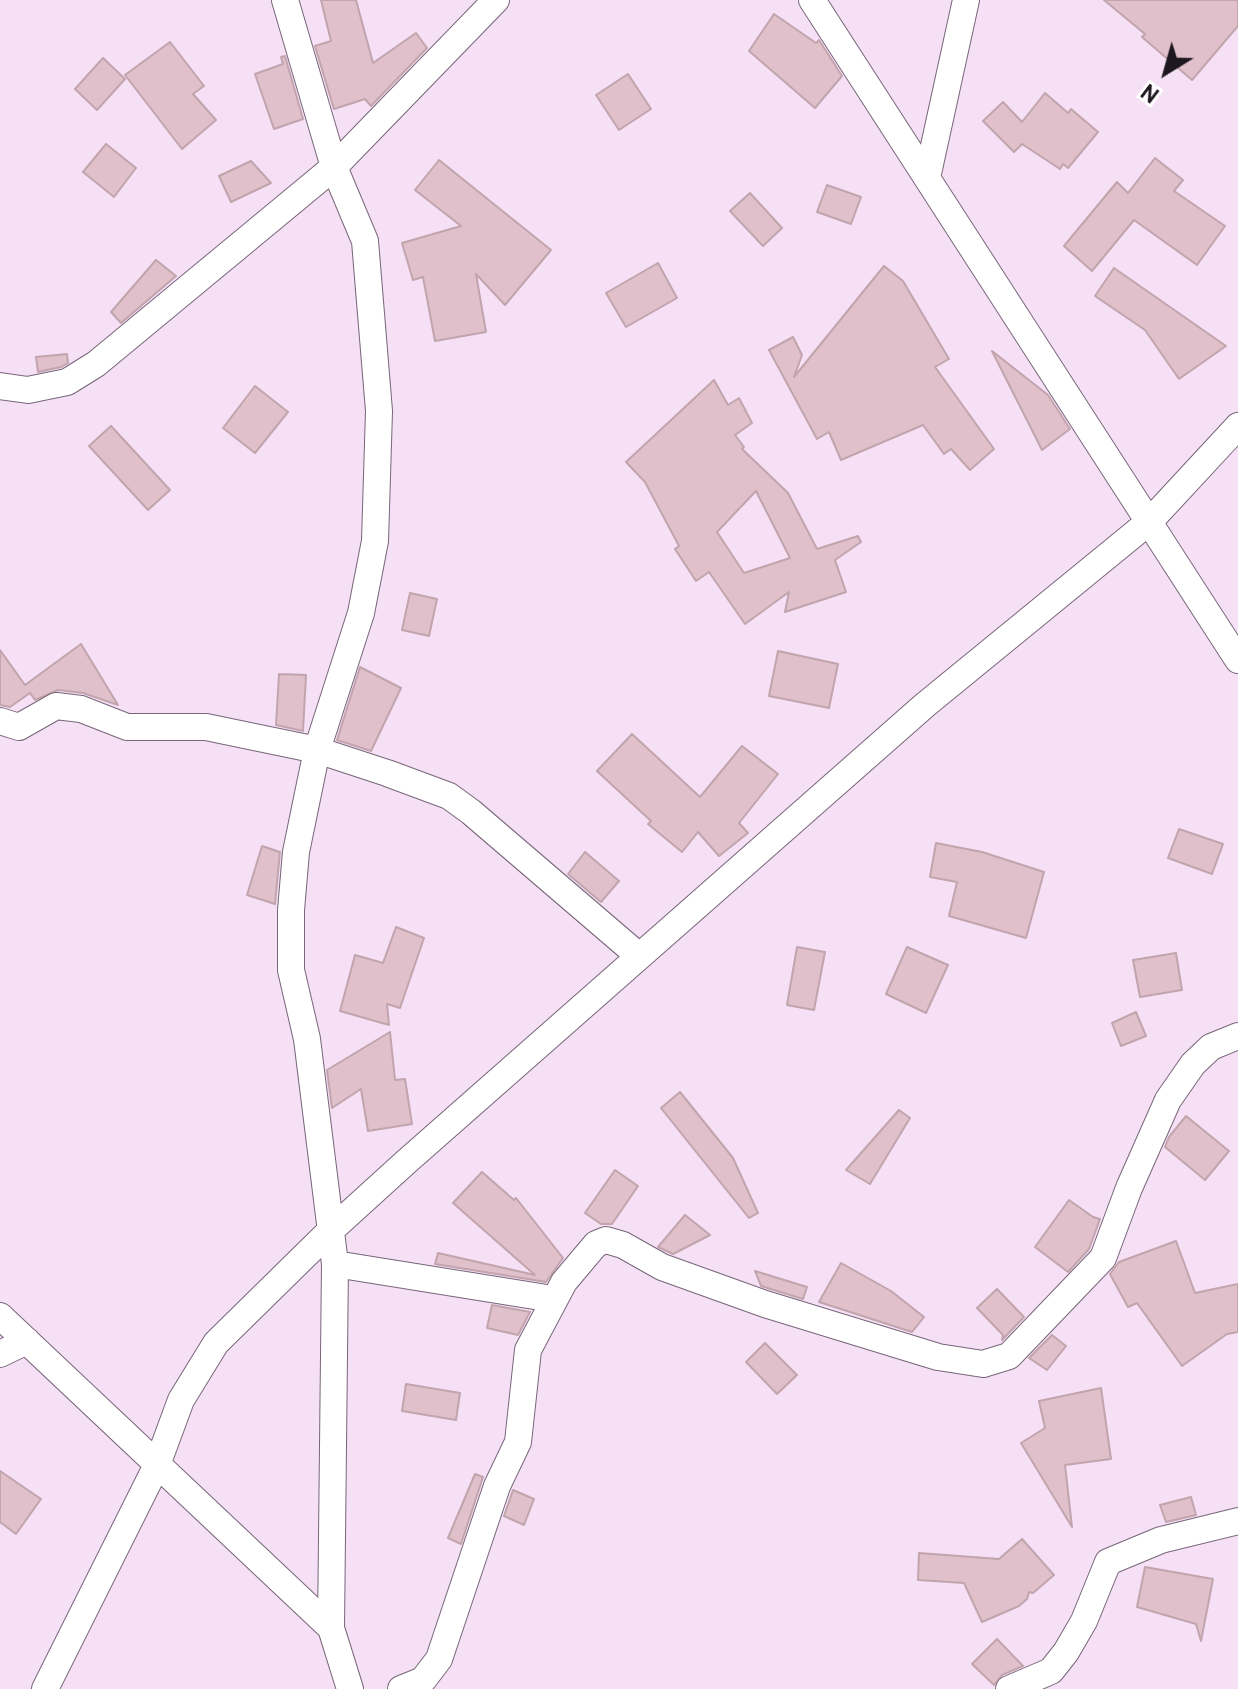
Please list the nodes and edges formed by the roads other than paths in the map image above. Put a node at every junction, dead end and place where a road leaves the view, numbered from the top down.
1 (285, 0) edge
2 (496, 0) edge
3 (812, 0) edge
4 (966, 0) edge
5 (334, 167) junction
6 (927, 178) junction
7 (0, 386) edge
8 (1238, 426) edge
9 (1150, 521) junction
10 (1238, 660) edge
11 (0, 721) edge
12 (317, 750) junction
13 (639, 956) junction
14 (1238, 1036) edge
15 (329, 1232) junction
16 (335, 1264) junction
17 (553, 1299) junction
18 (0, 1316) edge
19 (27, 1341) junction
20 (0, 1354) edge
21 (157, 1465) junction
22 (1238, 1521) edge
23 (331, 1628) junction
24 (45, 1689) edge
25 (350, 1689) edge
26 (401, 1689) edge
27 (1009, 1689) edge

1 - 5 street
2 - 5 street
3 - 6 street
4 - 6 street
5 - 7 street
5 - 12 street
6 - 9 street
8 - 9 street
9 - 10 street
9 - 13 street
11 - 12 street
12 - 13 street
12 - 15 street
13 - 15 street
14 - 17 street
15 - 16 street
15 - 21 street
16 - 17 street
16 - 23 street
17 - 26 street
18 - 19 street
19 - 20 street
19 - 21 street
21 - 23 street
21 - 24 street
22 - 27 street
23 - 25 street

